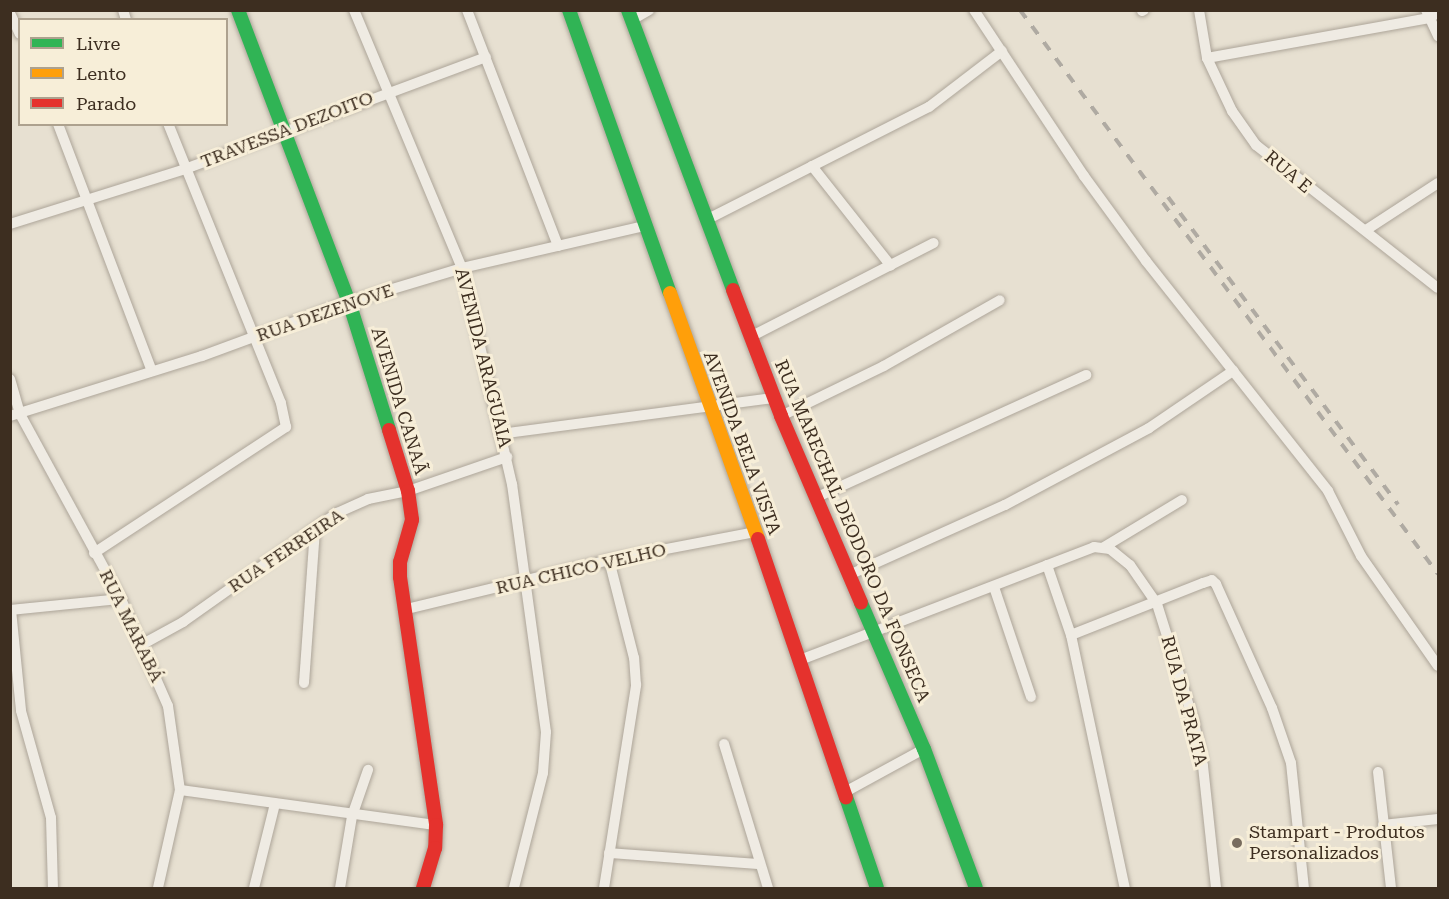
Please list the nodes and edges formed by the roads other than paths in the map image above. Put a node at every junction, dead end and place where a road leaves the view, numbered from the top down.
1 (238, 10) edge
2 (354, 10) edge
3 (467, 10) edge
4 (569, 10) edge
5 (649, 10) edge
6 (974, 10) edge
7 (1199, 10) edge
8 (10, 13) edge
9 (1431, 14) edge
10 (630, 15) edge
11 (18, 30) edge
12 (1438, 36) edge
13 (1002, 51) junction
14 (486, 57) junction
15 (1207, 58) junction
16 (387, 93) junction
17 (59, 126) edge
18 (169, 126) edge
19 (287, 131) junction
20 (812, 166) junction
21 (185, 169) junction
22 (1438, 183) edge
23 (88, 202) junction
24 (708, 219) junction
25 (10, 224) edge
26 (644, 226) junction
27 (1366, 230) junction
28 (934, 243) dead end
29 (558, 246) junction
30 (891, 266) junction
31 (462, 268) junction
32 (1438, 288) edge
33 (1000, 300) dead end
34 (349, 302) junction
35 (752, 336) junction
36 (252, 337) junction
37 (152, 371) junction
38 (1233, 371) junction
39 (1086, 375) dead end
40 (10, 380) edge
41 (774, 398) junction
42 (709, 409) junction
43 (15, 415) edge
44 (781, 416) junction
45 (500, 434) junction
46 (507, 457) junction
47 (408, 491) junction
48 (815, 498) junction
49 (1182, 500) dead end
50 (315, 529) junction
51 (756, 532) junction
52 (1099, 547) junction
53 (94, 553) junction
54 (609, 560) junction
55 (1047, 566) junction
56 (849, 575) junction
57 (526, 581) junction
58 (994, 587) junction
59 (121, 599) junction
60 (1157, 604) junction
61 (11, 609) edge
62 (407, 609) junction
63 (873, 634) junction
64 (1071, 635) junction
65 (143, 644) junction
66 (800, 660) junction
67 (1438, 666) edge
68 (304, 683) dead end
69 (1031, 697) dead end
70 (724, 744) dead end
71 (924, 749) junction
72 (368, 770) dead end
73 (1378, 772) dead end
74 (180, 790) junction
75 (845, 792) junction
76 (274, 804) junction
77 (352, 816) junction
78 (1438, 819) edge
79 (435, 825) junction
80 (1383, 825) junction
81 (609, 853) junction
82 (760, 864) junction
83 (53, 888) edge
84 (158, 888) edge
85 (254, 888) edge
86 (340, 888) edge
87 (423, 888) edge
88 (514, 888) edge
89 (604, 888) edge
90 (768, 888) edge
91 (876, 888) edge
92 (976, 888) edge
93 (1125, 888) edge
94 (1216, 888) edge
95 (1304, 888) edge
96 (1391, 888) edge

1 - 19 street, AVENIDA CANAÃ
2 - 16 street, AVENIDA ARAGUAIA
3 - 14 street
4 - 26 street, AVENIDA BELA VISTA
5 - 10 street
6 - 13 street
7 - 15 street, RUA E
8 - 11 street
9 - 12 street
9 - 15 street
10 - 24 street, RUA MARECHAL DEODORO DA FONSECA
13 - 20 street
13 - 38 street
14 - 16 street, TRAVESSA DEZOITO
14 - 29 street
15 - 27 street, RUA E
16 - 19 street, TRAVESSA DEZOITO
16 - 31 street, AVENIDA ARAGUAIA
17 - 23 street
18 - 21 street
19 - 21 street, TRAVESSA DEZOITO
19 - 34 street, AVENIDA CANAÃ
20 - 24 street
20 - 30 street
21 - 23 street, TRAVESSA DEZOITO
21 - 36 street
22 - 27 street
23 - 25 street, TRAVESSA DEZOITO
23 - 37 street
24 - 35 street, RUA MARECHAL DEODORO DA FONSECA
26 - 29 street, RUA DEZENOVE
26 - 42 street, AVENIDA BELA VISTA
27 - 32 street, RUA E
28 - 30 street
29 - 31 street, RUA DEZENOVE
30 - 35 street
31 - 34 street, RUA DEZENOVE
31 - 45 street, AVENIDA ARAGUAIA
33 - 44 street
34 - 36 street, RUA DEZENOVE
34 - 47 street, AVENIDA CANAÃ
35 - 41 street, RUA MARECHAL DEODORO DA FONSECA
36 - 37 street, RUA DEZENOVE
36 - 53 street
37 - 43 street, RUA DEZENOVE
38 - 56 street
38 - 67 street
39 - 48 street
40 - 43 street, RUA MARABÁ
41 - 42 street
41 - 44 street, RUA MARECHAL DEODORO DA FONSECA
42 - 45 street
42 - 51 street, AVENIDA BELA VISTA
43 - 53 street, RUA MARABÁ
44 - 48 street, RUA MARECHAL DEODORO DA FONSECA
45 - 46 street, AVENIDA ARAGUAIA
46 - 47 street, RUA FERREIRA
46 - 57 street, AVENIDA ARAGUAIA
47 - 50 street, RUA FERREIRA
47 - 62 street, AVENIDA CANAÃ
48 - 56 street, RUA MARECHAL DEODORO DA FONSECA
49 - 52 street
50 - 65 street, RUA FERREIRA
50 - 68 street
51 - 54 street, RUA CHICO VELHO
51 - 66 street, AVENIDA BELA VISTA
52 - 55 street
52 - 60 street, RUA DA PRATA
53 - 59 street, RUA MARABÁ
54 - 57 street, RUA CHICO VELHO
54 - 81 street
55 - 58 street
55 - 64 street
56 - 63 street, RUA MARECHAL DEODORO DA FONSECA
57 - 62 street, RUA CHICO VELHO
57 - 88 street, AVENIDA ARAGUAIA
58 - 63 street
58 - 69 street
59 - 61 street
59 - 65 street, RUA MARABÁ
60 - 64 street
60 - 94 street, RUA DA PRATA
60 - 95 street
61 - 83 street
62 - 79 street, AVENIDA CANAÃ
63 - 66 street
63 - 71 street, RUA MARECHAL DEODORO DA FONSECA
64 - 93 street
65 - 74 street, RUA MARABÁ
66 - 75 street, AVENIDA BELA VISTA
70 - 82 street
71 - 75 street
71 - 92 street, RUA MARECHAL DEODORO DA FONSECA
72 - 77 street
73 - 80 street
74 - 76 street
74 - 84 street, RUA MARABÁ
75 - 91 street, AVENIDA BELA VISTA
76 - 77 street
76 - 85 street
77 - 79 street
77 - 86 street
78 - 80 street
79 - 87 street, AVENIDA CANAÃ
80 - 96 street
81 - 82 street
81 - 89 street
82 - 90 street

